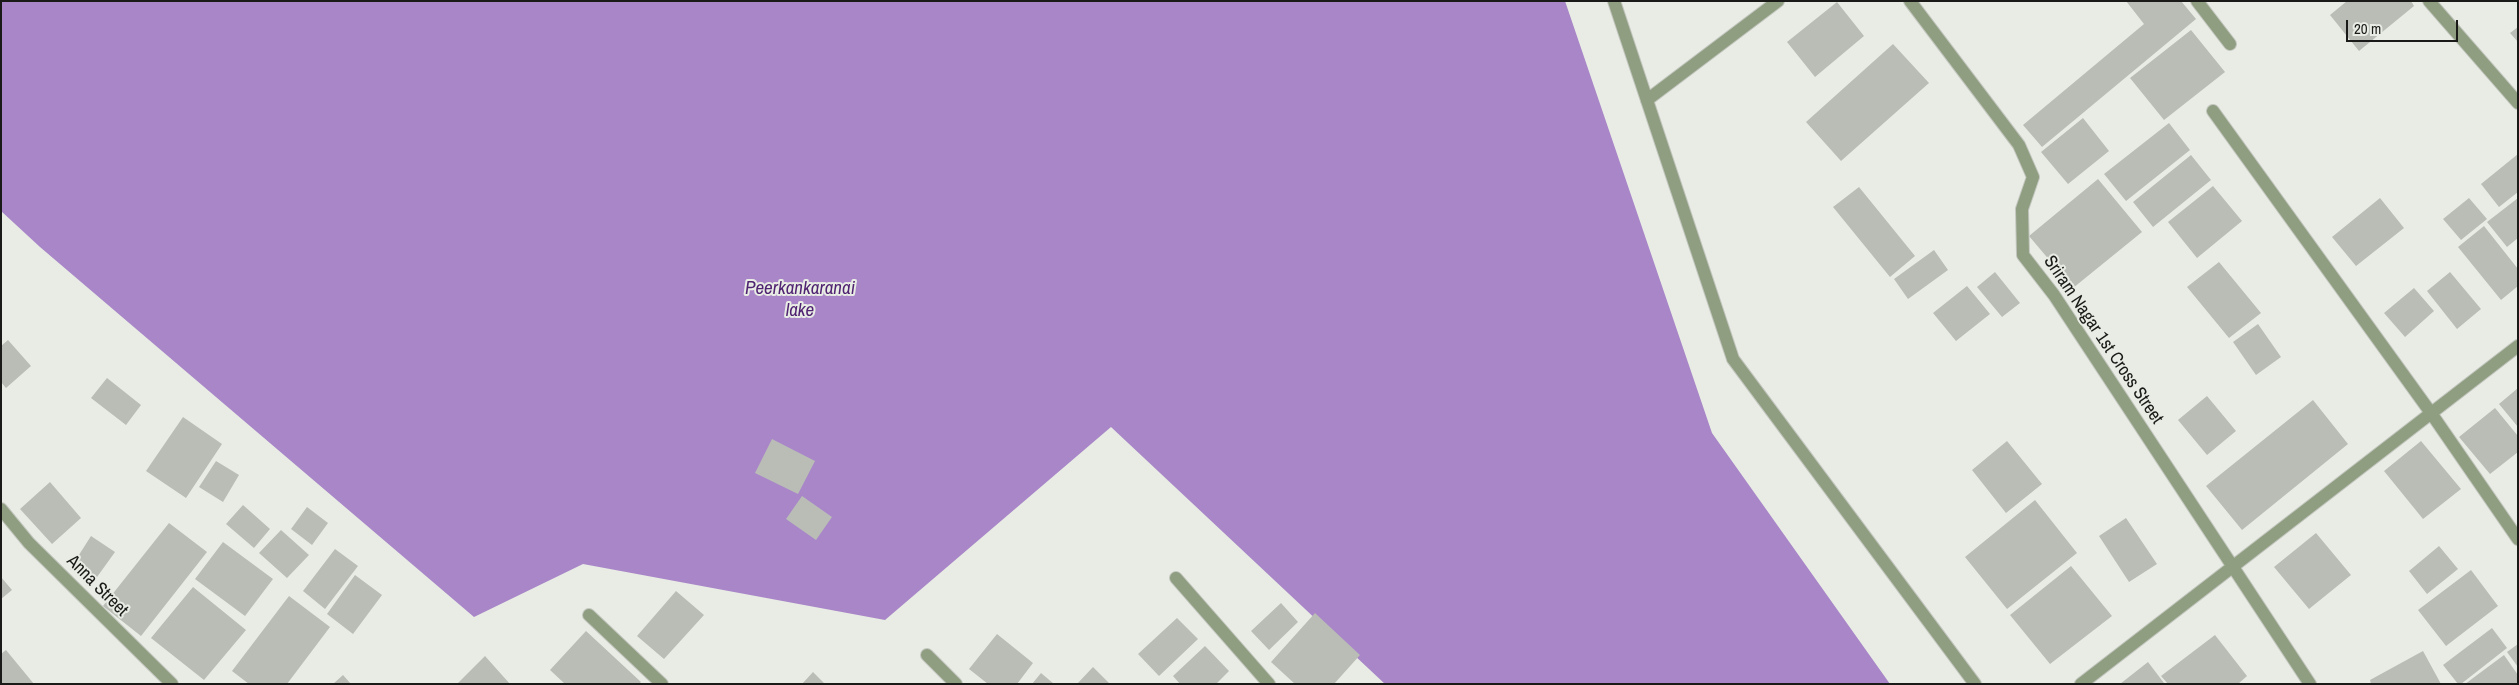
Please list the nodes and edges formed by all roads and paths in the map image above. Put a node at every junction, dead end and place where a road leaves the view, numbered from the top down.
1 (1614, 1) edge
2 (1778, 1) edge
3 (1910, 1) edge
4 (2197, 1) edge
5 (2429, 1) edge
6 (2230, 44) dead end
7 (1647, 100) junction
8 (2518, 103) edge
9 (2213, 111) dead end
10 (2518, 346) edge
11 (2431, 413) junction
12 (1, 509) edge
13 (2518, 539) edge
14 (2234, 566) junction
15 (1176, 578) dead end
16 (589, 615) dead end
17 (928, 655) dead end
18 (172, 684) edge
19 (662, 684) edge
20 (956, 684) edge
21 (1269, 684) edge
22 (1975, 684) edge
23 (2081, 684) edge
24 (2310, 684) edge

1 - 7 street
2 - 7 street
3 - 14 street, Sriram Nagar 1st Cross Street
4 - 6 street
5 - 8 street
7 - 22 street
9 - 11 street
10 - 11 street
11 - 13 street
11 - 14 street
12 - 18 street, Anna Street
14 - 23 street
14 - 24 street, Sriram Nagar 1st Cross Street
15 - 21 street
16 - 19 street
17 - 20 street

